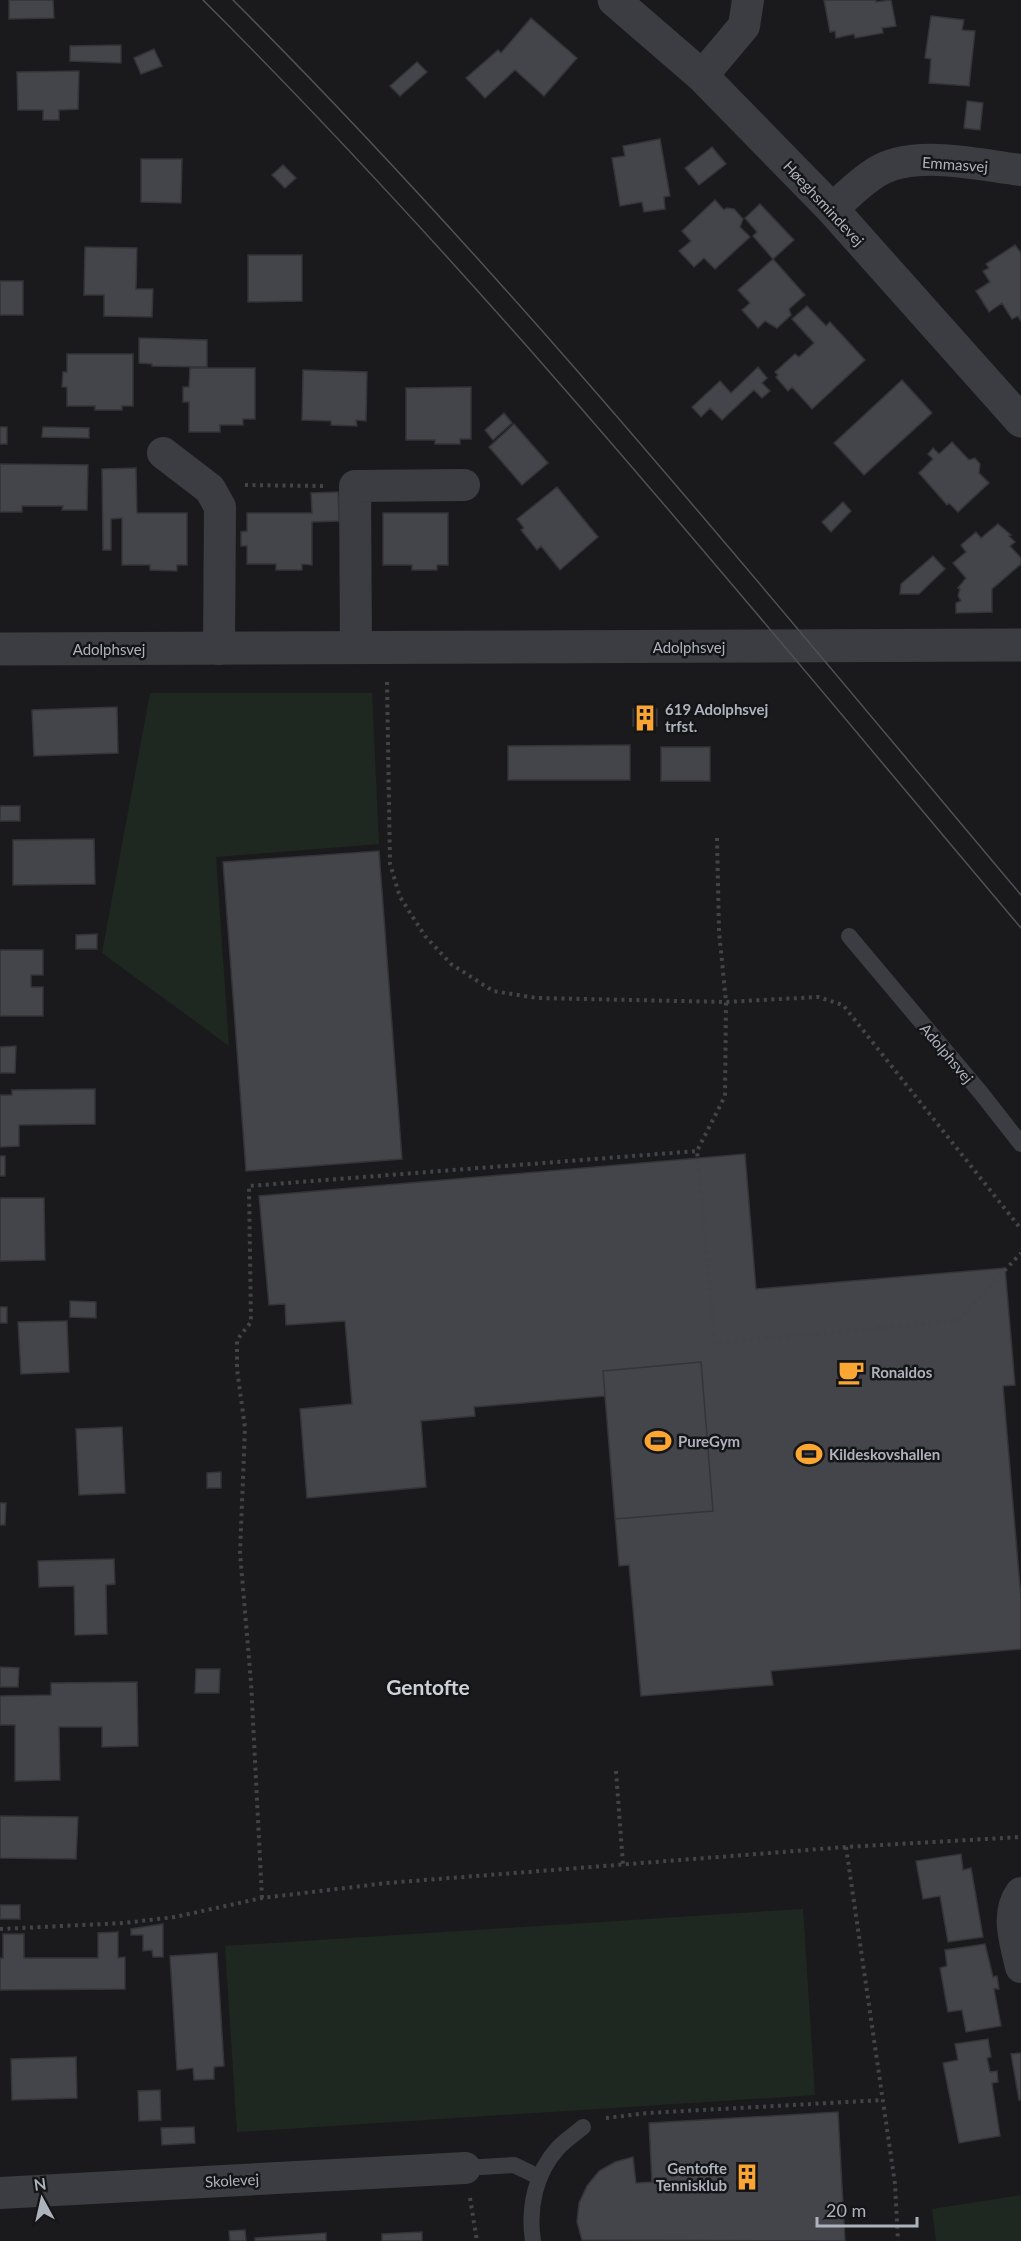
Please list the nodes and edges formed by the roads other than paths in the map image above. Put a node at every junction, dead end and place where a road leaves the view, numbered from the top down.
1 (614, 0) edge
2 (748, 0) edge
3 (702, 76) junction
4 (1021, 170) edge
5 (832, 209) junction
6 (1021, 421) edge
7 (162, 453) dead end
8 (464, 485) dead end
9 (1021, 645) edge
10 (371, 648) junction
11 (0, 649) edge
12 (219, 649) junction
13 (849, 936) dead end
14 (1021, 1144) edge
15 (1021, 1893) edge
16 (1021, 1967) edge
17 (583, 2127) road end
18 (465, 2168) joint
19 (539, 2177) junction
20 (0, 2193) edge
21 (533, 2241) edge

1 - 3 street, Høeghsmindevej
2 - 3 street
3 - 5 street, Høeghsmindevej
4 - 5 street, Emmasvej
5 - 6 street, Høeghsmindevej
7 - 12 street
8 - 10 street
9 - 10 street, Adolphsvej
10 - 12 street, Adolphsvej
11 - 12 street, Adolphsvej
13 - 14 lane, Adolphsvej
15 - 16 street
17 - 19 lane
18 - 19 lane
18 - 20 street, Skolevej
19 - 21 lane

